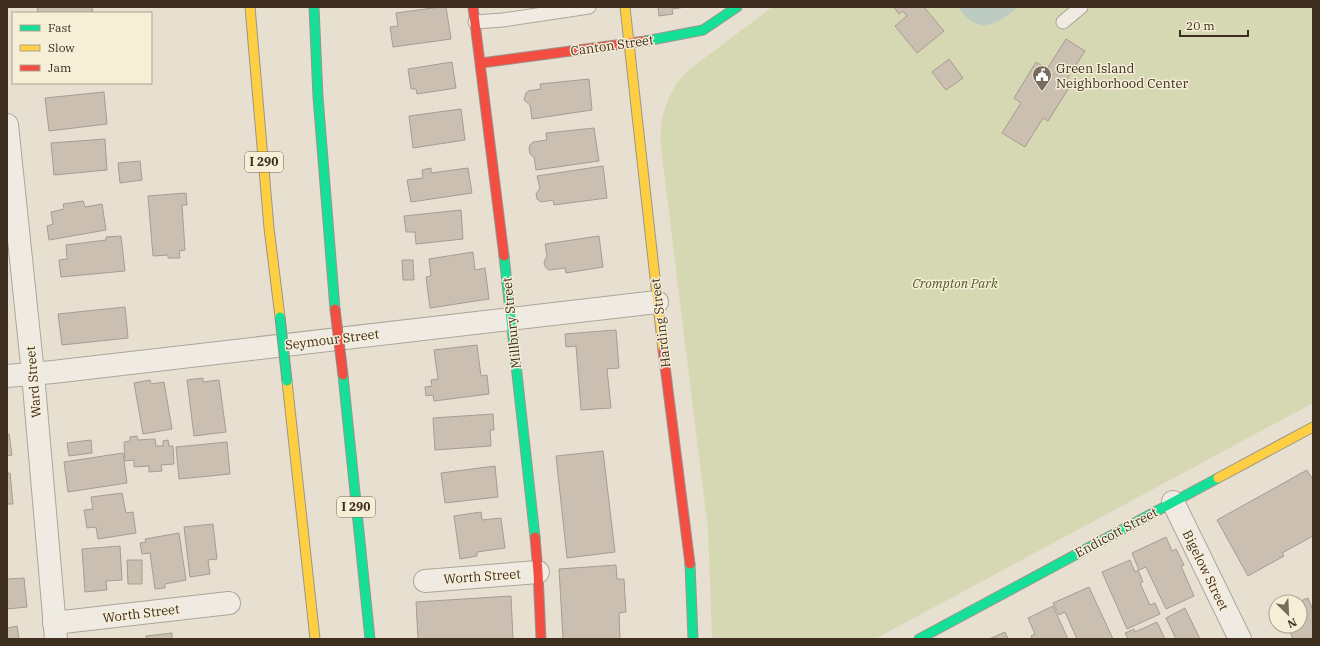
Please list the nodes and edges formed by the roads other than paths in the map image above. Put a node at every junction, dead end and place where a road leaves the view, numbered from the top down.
1 (250, 7) edge
2 (314, 7) edge
3 (473, 7) edge
4 (588, 7) edge
5 (625, 7) edge
6 (737, 7) edge
7 (1081, 7) edge
8 (475, 22) junction
9 (1063, 22) dead end
10 (629, 44) junction
11 (481, 63) junction
12 (7, 125) edge
13 (657, 302) junction
14 (511, 319) junction
15 (33, 374) junction
16 (7, 376) edge
17 (1313, 427) edge
18 (1173, 502) junction
19 (538, 572) junction
20 (425, 581) dead end
21 (229, 603) dead end
22 (55, 631) edge
23 (315, 639) edge
24 (370, 639) edge
25 (541, 639) edge
26 (693, 639) edge
27 (919, 639) edge
28 (1240, 639) edge

1 - 23 main road, I 290, bridge
2 - 24 main road, I 290, bridge
3 - 8 main road, Millbury Street
4 - 8 lane
5 - 10 main road, Harding Street
6 - 10 main road, Canton Street
7 - 9 lane
8 - 11 main road, Millbury Street
10 - 11 main road, Canton Street
10 - 13 main road, Harding Street
11 - 14 main road, Millbury Street
12 - 15 street, Ward Street
13 - 14 street, Seymour Street
13 - 26 main road, Harding Street
14 - 15 street, Seymour Street
14 - 19 main road, Millbury Street
15 - 16 street, Seymour Street
15 - 22 street, Ward Street
17 - 18 main road, Endicott Street
18 - 27 main road, Endicott Street
18 - 28 street, Bigelow Street
19 - 20 street, Worth Street
19 - 25 main road, Millbury Street
21 - 22 street, Worth Street

